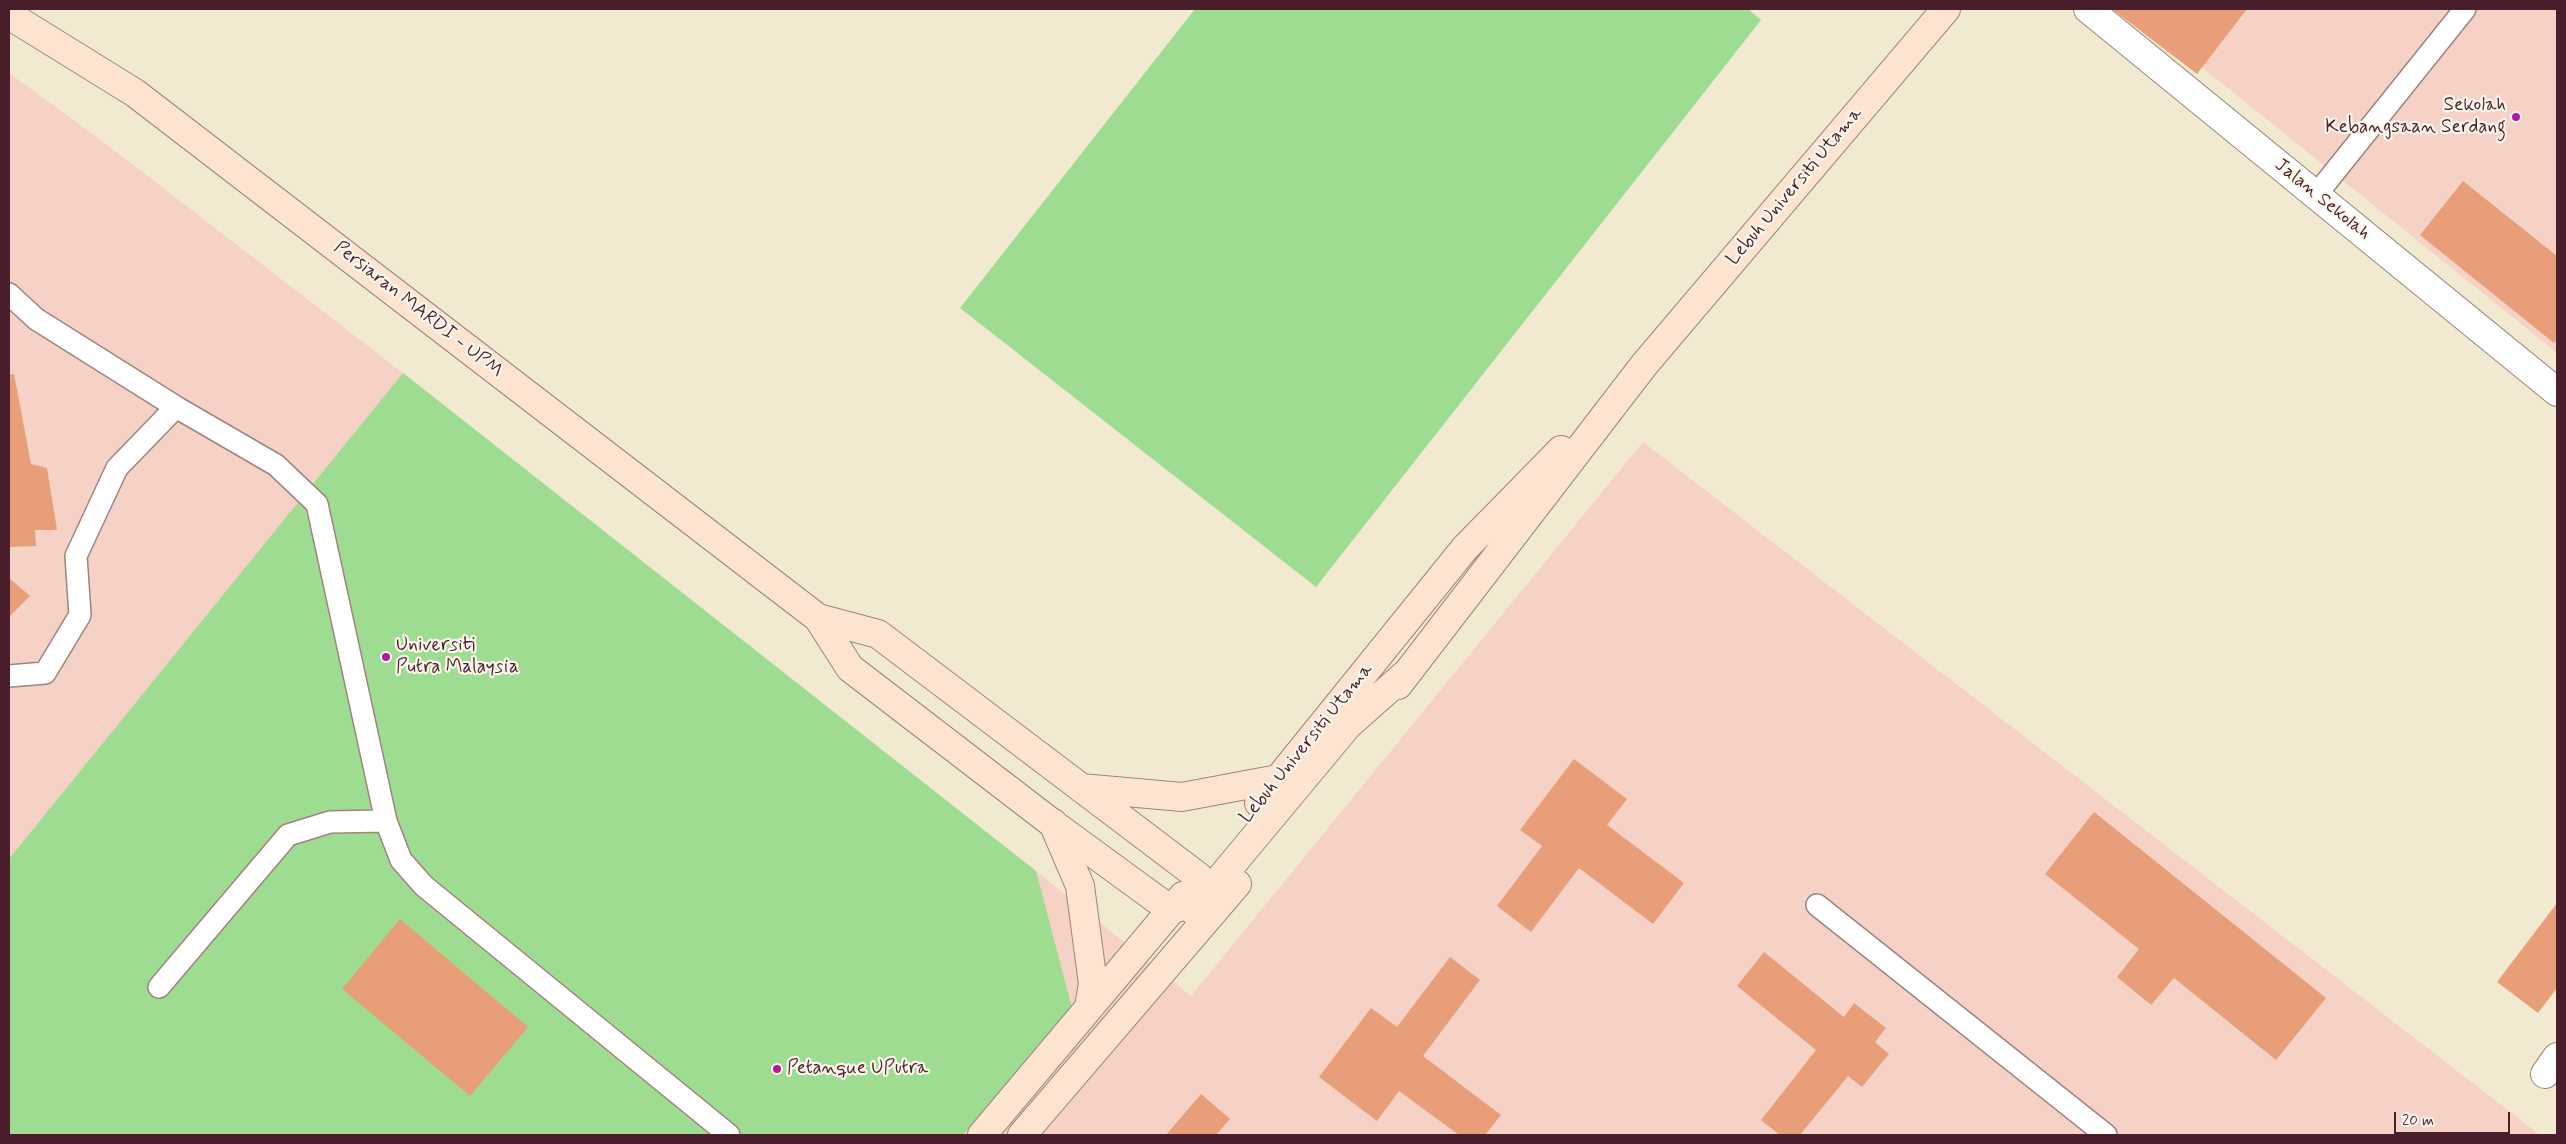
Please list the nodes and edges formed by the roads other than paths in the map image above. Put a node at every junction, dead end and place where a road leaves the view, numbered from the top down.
1 (1946, 9) edge
2 (2088, 9) edge
3 (2466, 9) edge
4 (9, 15) edge
5 (2316, 195) junction
6 (9, 294) edge
7 (1644, 365) junction
8 (2557, 392) edge
9 (176, 407) junction
10 (818, 618) junction
11 (1409, 671) junction
12 (9, 676) edge
13 (1278, 780) junction
14 (1080, 788) junction
15 (386, 821) junction
16 (1052, 823) junction
17 (1199, 888) junction
18 (1817, 905) dead end
19 (1172, 910) junction
20 (159, 987) dead end
21 (1089, 1007) junction
22 (1039, 1114) junction
23 (729, 1135) edge
24 (982, 1135) edge
25 (1022, 1135) edge
26 (2106, 1135) edge

1 - 7 street, Lebuh Universiti Utama
2 - 5 street, Jalan Sekolah
3 - 5 lane
4 - 10 street, Persiaran MARDI - UPM
5 - 8 street, Jalan Sekolah
6 - 9 lane
7 - 11 street, Lebuh Universiti Utama
7 - 13 street, Lebuh Universiti Utama
9 - 12 lane
9 - 15 lane
10 - 14 street
10 - 16 street
11 - 17 street
11 - 22 street, Lebuh Universiti Utama
13 - 14 street
13 - 17 street, Lebuh Universiti Utama
14 - 17 street
15 - 20 lane
15 - 23 lane
16 - 19 street
16 - 21 street
17 - 19 street
17 - 22 street
18 - 26 lane
19 - 21 street
21 - 24 street
22 - 25 street, Lebuh Universiti Utama

